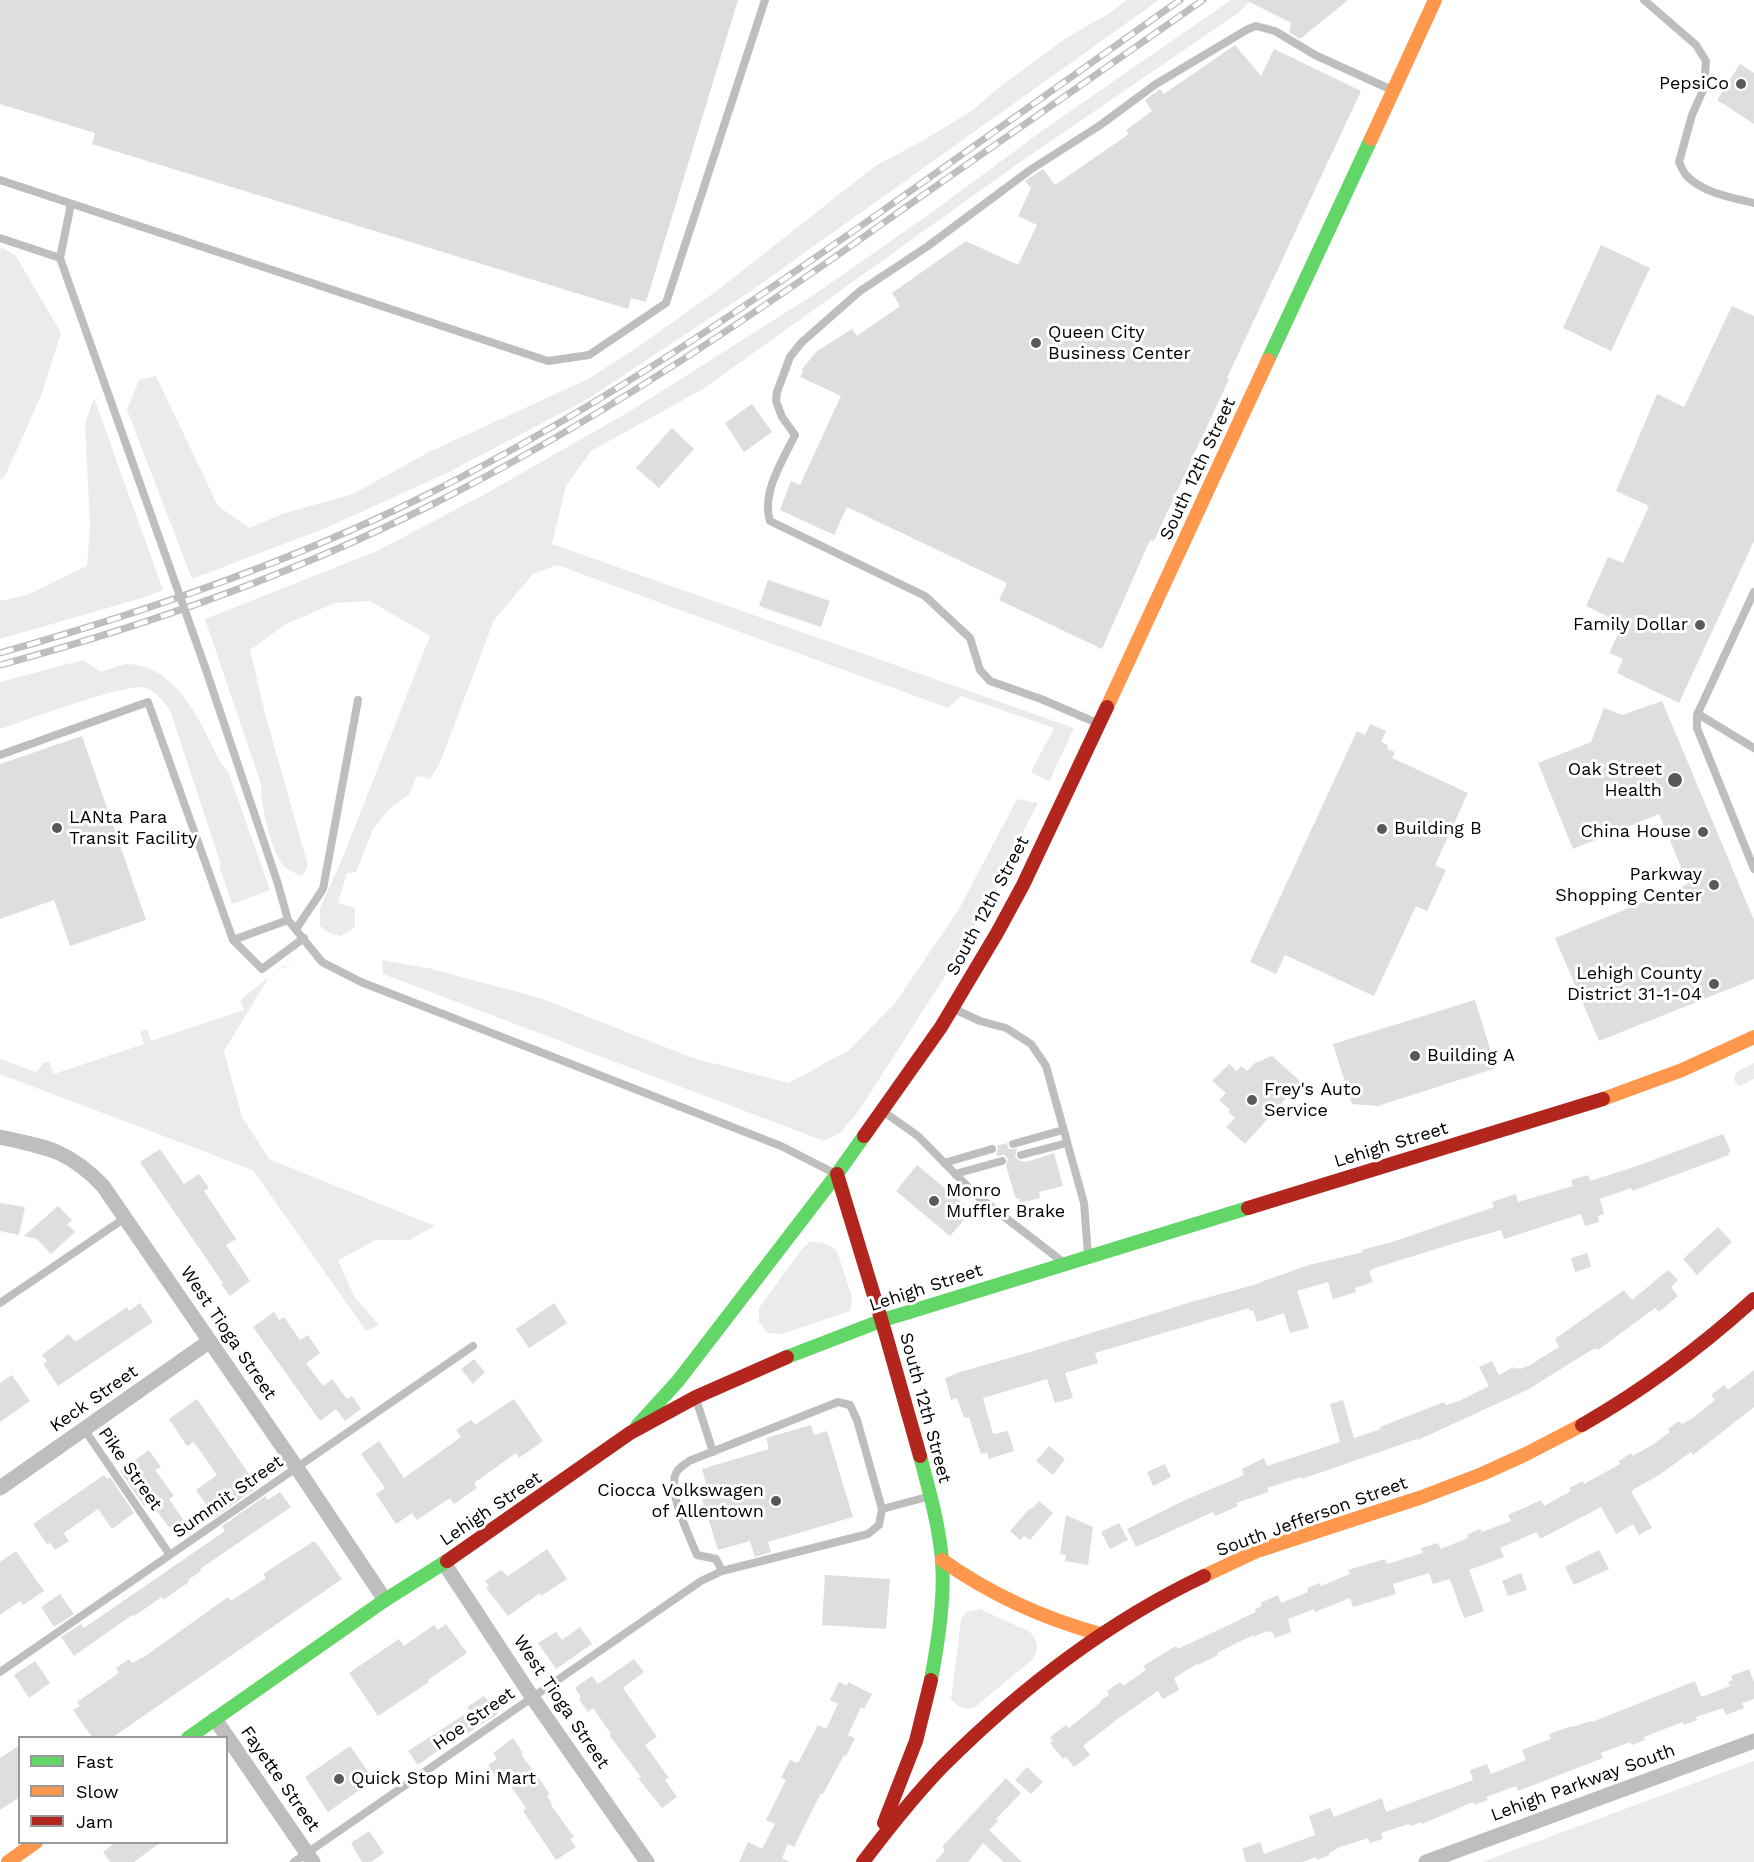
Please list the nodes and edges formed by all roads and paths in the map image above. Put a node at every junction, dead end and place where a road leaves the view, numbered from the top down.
1 (765, 0) edge
2 (1435, 0) edge
3 (1644, 0) edge
4 (1394, 90) junction
5 (0, 180) edge
6 (1754, 203) edge
7 (71, 204) junction
8 (0, 238) edge
9 (60, 258) junction
10 (1754, 592) edge
11 (358, 700) dead end
12 (1698, 714) junction
13 (1099, 724) junction
14 (1754, 748) edge
15 (0, 755) edge
16 (1754, 869) edge
17 (288, 920) junction
18 (296, 929) junction
19 (304, 938) junction
20 (233, 940) junction
21 (952, 1008) junction
22 (1754, 1037) edge
23 (883, 1111) junction
24 (1063, 1130) junction
25 (0, 1137) edge
26 (1067, 1143) junction
27 (1012, 1144) dead end
28 (992, 1149) dead end
29 (1021, 1155) dead end
30 (1002, 1161) dead end
31 (944, 1163) junction
32 (837, 1174) junction
33 (954, 1174) junction
34 (125, 1218) junction
35 (1088, 1256) junction
36 (1065, 1263) junction
37 (1754, 1299) edge
38 (0, 1304) edge
39 (883, 1320) junction
40 (210, 1341) junction
41 (473, 1346) dead end
42 (696, 1397) junction
43 (84, 1429) junction
44 (630, 1433) junction
45 (713, 1452) junction
46 (297, 1468) junction
47 (0, 1488) edge
48 (930, 1496) junction
49 (882, 1509) junction
50 (171, 1555) junction
51 (942, 1560) junction
52 (444, 1563) junction
53 (722, 1571) junction
54 (385, 1600) junction
55 (1100, 1634) junction
56 (0, 1672) edge
57 (532, 1697) junction
58 (215, 1719) junction
59 (190, 1736) edge
60 (227, 1736) edge
61 (228, 1738) edge
62 (1754, 1741) edge
63 (33, 1844) edge
64 (867, 1856) edge
65 (310, 1857) edge
66 (8, 1862) edge
67 (294, 1862) edge
68 (647, 1862) edge
69 (1426, 1862) edge

1 - 7 lane
2 - 4 main road, South 12th Street
3 - 6 lane
4 - 13 main road, South 12th Street
4 - 13 lane
5 - 7 lane
7 - 9 lane
8 - 9 lane
9 - 17 lane, bridge
10 - 12 lane
11 - 18 lane
12 - 14 lane
12 - 16 lane
13 - 21 main road, South 12th Street
15 - 20 lane
17 - 18 lane
17 - 20 lane
18 - 19 lane
19 - 20 lane
19 - 32 lane
21 - 23 main road, South 12th Street
21 - 24 lane
22 - 35 main road, Lehigh Street
23 - 31 lane
23 - 32 main road, South 12th Street
24 - 26 lane
24 - 27 lane
25 - 34 street, West Tioga Street
26 - 29 lane
26 - 35 lane
28 - 31 lane
30 - 33 lane
31 - 33 lane
32 - 39 main road, South 12th Street
32 - 44 main road
33 - 36 lane
34 - 38 lane
34 - 40 street, West Tioga Street
35 - 36 main road, Lehigh Street
36 - 39 main road, Lehigh Street
37 - 55 main road, South Jefferson Street
39 - 42 main road, Lehigh Street
39 - 48 main road, South 12th Street
40 - 43 street, Keck Street
40 - 46 street, West Tioga Street
41 - 46 lane, Summit Street
42 - 44 main road, Lehigh Street
42 - 45 lane
43 - 47 street, Keck Street
43 - 50 lane, Pike Street
44 - 52 main road, Lehigh Street
45 - 49 lane
45 - 53 lane
46 - 50 lane, Summit Street
46 - 54 street, West Tioga Street
48 - 49 lane
48 - 51 main road, South 12th Street
49 - 53 lane, Hoe Street
50 - 56 lane, Summit Street
51 - 55 main road
51 - 64 main road, South 12th Street
52 - 54 main road, Lehigh Street
52 - 57 street, West Tioga Street
53 - 57 lane, Hoe Street
54 - 58 main road, Lehigh Street
55 - 64 main road, South Jefferson Street
57 - 65 lane, Hoe Street
57 - 68 street, West Tioga Street
58 - 59 main road, Lehigh Street
58 - 60 street, Fayette Street
61 - 65 street, Fayette Street
62 - 69 street, Lehigh Parkway South
63 - 66 main road
65 - 67 lane, Hoe Street

